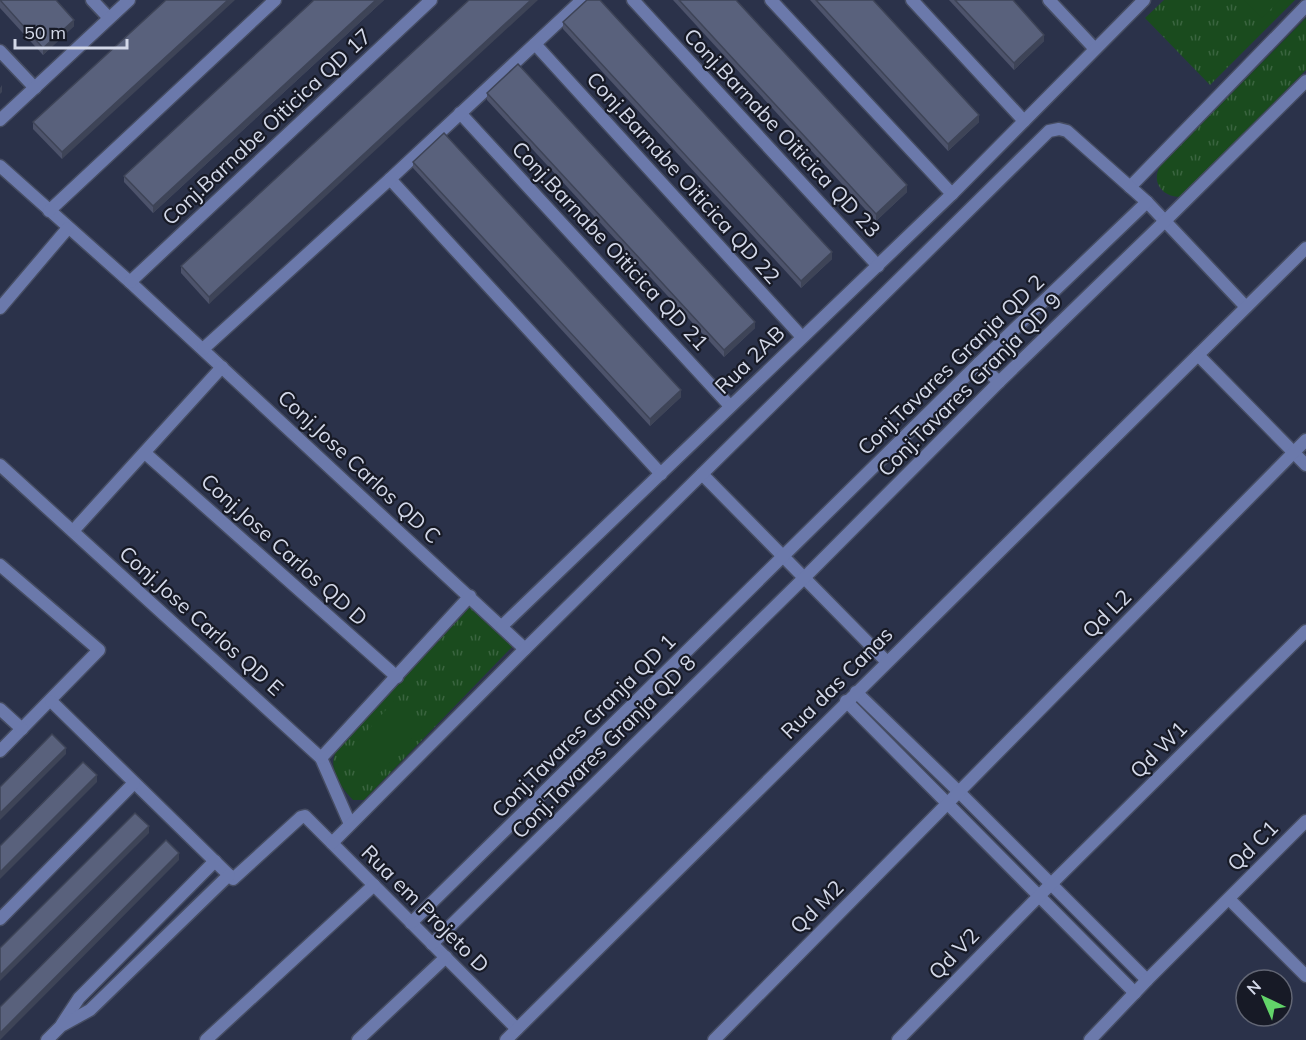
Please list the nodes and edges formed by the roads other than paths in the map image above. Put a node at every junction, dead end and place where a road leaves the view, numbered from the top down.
1 (92, 0) edge
2 (129, 0) edge
3 (275, 0) edge
4 (431, 0) edge
5 (582, 0) edge
6 (633, 0) edge
7 (771, 0) edge
8 (912, 0) edge
9 (1049, 0) edge
10 (1144, 0) edge
11 (1306, 6) edge
12 (109, 18) junction
13 (535, 45) junction
14 (1095, 49) junction
15 (0, 51) edge
16 (1306, 81) edge
17 (35, 88) junction
18 (460, 113) junction
19 (0, 120) edge
20 (1024, 121) junction
21 (0, 166) edge
22 (390, 179) junction
23 (1130, 187) junction
24 (952, 194) junction
25 (1147, 202) junction
26 (49, 211) junction
27 (1166, 222) junction
28 (68, 228) junction
29 (1306, 248) edge
30 (878, 266) junction
31 (130, 282) junction
32 (1246, 307) junction
33 (0, 308) edge
34 (802, 337) junction
35 (202, 349) junction
36 (1198, 355) junction
37 (979, 363) junction
38 (222, 367) junction
39 (999, 382) junction
40 (730, 406) junction
41 (1306, 440) edge
42 (1293, 452) junction
43 (145, 453) junction
44 (0, 465) edge
45 (1306, 465) edge
46 (661, 474) junction
47 (702, 474) junction
48 (73, 531) junction
49 (783, 557) junction
50 (0, 565) edge
51 (804, 578) junction
52 (470, 596) junction
53 (502, 626) junction
54 (1306, 631) edge
55 (525, 648) junction
56 (886, 661) junction
57 (397, 677) junction
58 (851, 696) junction
59 (51, 701) junction
60 (0, 709) edge
61 (22, 729) junction
62 (0, 751) edge
63 (321, 758) junction
64 (134, 783) junction
65 (959, 792) junction
66 (948, 802) junction
67 (1306, 821) edge
68 (350, 824) junction
69 (332, 843) junction
70 (214, 861) junction
71 (229, 875) junction
72 (1052, 884) junction
73 (374, 885) junction
74 (1039, 896) junction
75 (1229, 899) junction
76 (0, 919) edge
77 (411, 922) junction
78 (432, 944) junction
79 (446, 957) junction
80 (1306, 976) edge
81 (1147, 980) junction
82 (1135, 993) junction
83 (61, 1026) junction
84 (517, 1029) junction
85 (47, 1040) edge
86 (206, 1040) edge
87 (358, 1040) edge
88 (507, 1040) edge
89 (714, 1040) edge
90 (898, 1040) edge
91 (1090, 1040) edge

1 - 12 street
2 - 12 street
3 - 26 street
4 - 31 street, Conj.Barnabe Oiticica QD 17
5 - 13 street
6 - 30 street, Conj.Barnabe Oiticica QD 23
7 - 24 street
8 - 20 street
9 - 14 street
10 - 14 street, Rua 2AB
11 - 23 street
12 - 17 street
13 - 18 street
13 - 34 street, Conj.Barnabe Oiticica QD 22
14 - 20 street, Rua 2AB
15 - 17 street
16 - 27 street, Conj.Tavares Granja QD 9
17 - 19 street
18 - 22 street
18 - 40 street, Conj.Barnabe Oiticica QD 21
20 - 24 street, Rua 2AB
21 - 26 street, Conj.Jose Carlos QD C
22 - 35 street
22 - 46 street
23 - 25 street
23 - 47 street
24 - 30 street, Rua 2AB
25 - 27 street
25 - 37 street, Conj.Tavares Granja QD 2
26 - 28 street, Conj.Jose Carlos QD C
27 - 32 street
27 - 39 street, Conj.Tavares Granja QD 9
28 - 31 street, Conj.Jose Carlos QD C
28 - 33 street
29 - 32 street
30 - 34 street, Rua 2AB
31 - 35 street, Conj.Jose Carlos QD C
32 - 36 street, Rua das Canas
34 - 40 street, Rua 2AB
35 - 38 street, Conj.Jose Carlos QD C
36 - 42 street
36 - 56 street, Rua das Canas
37 - 39 street
37 - 49 street, Conj.Tavares Granja QD 2
38 - 43 street
38 - 52 street, Conj.Jose Carlos QD C
39 - 51 street, Conj.Tavares Granja QD 9
40 - 46 street, Rua 2AB
41 - 42 street, Qd L2
42 - 45 street
42 - 65 street, Qd L2
43 - 48 street
43 - 57 street, Conj.Jose Carlos QD D
44 - 48 street, Conj.Jose Carlos QD E
46 - 53 street, Rua 2AB
47 - 49 street
47 - 55 street
48 - 63 street, Conj.Jose Carlos QD E
49 - 51 street
49 - 77 street, Conj.Tavares Granja QD 1
50 - 59 street
51 - 56 street
51 - 78 street, Conj.Tavares Granja QD 8
52 - 53 street, Conj.Jose Carlos QD C
52 - 57 street
53 - 55 street, Conj.Jose Carlos QD C
54 - 72 street, Qd W1
55 - 68 street
56 - 58 street, Rua das Canas
57 - 63 street
58 - 65 street
58 - 66 street
58 - 84 street, Rua das Canas
59 - 61 street
59 - 64 street
60 - 61 street
61 - 62 street
63 - 68 street, Conj.Jose Carlos QD E
64 - 70 street
64 - 76 street
65 - 66 street, Qd L2
65 - 72 street
66 - 74 street
66 - 89 street, Qd M2
67 - 75 street, Qd C1
68 - 69 street
69 - 71 street, Rua em Projeto D
69 - 73 street, Rua em Projeto D
70 - 71 street
70 - 83 street
71 - 83 street
72 - 74 street, Qd W1
72 - 81 street
73 - 77 street, Rua em Projeto D
73 - 86 street
74 - 82 street
74 - 90 street, Qd V2
75 - 80 street
75 - 81 street, Qd C1
77 - 78 street, Rua em Projeto D
78 - 79 street, Rua em Projeto D
79 - 84 street, Rua em Projeto D
79 - 87 street
81 - 82 street, Qd C1
82 - 91 street, Qd C1
83 - 85 street
84 - 88 street, Rua das Canas

